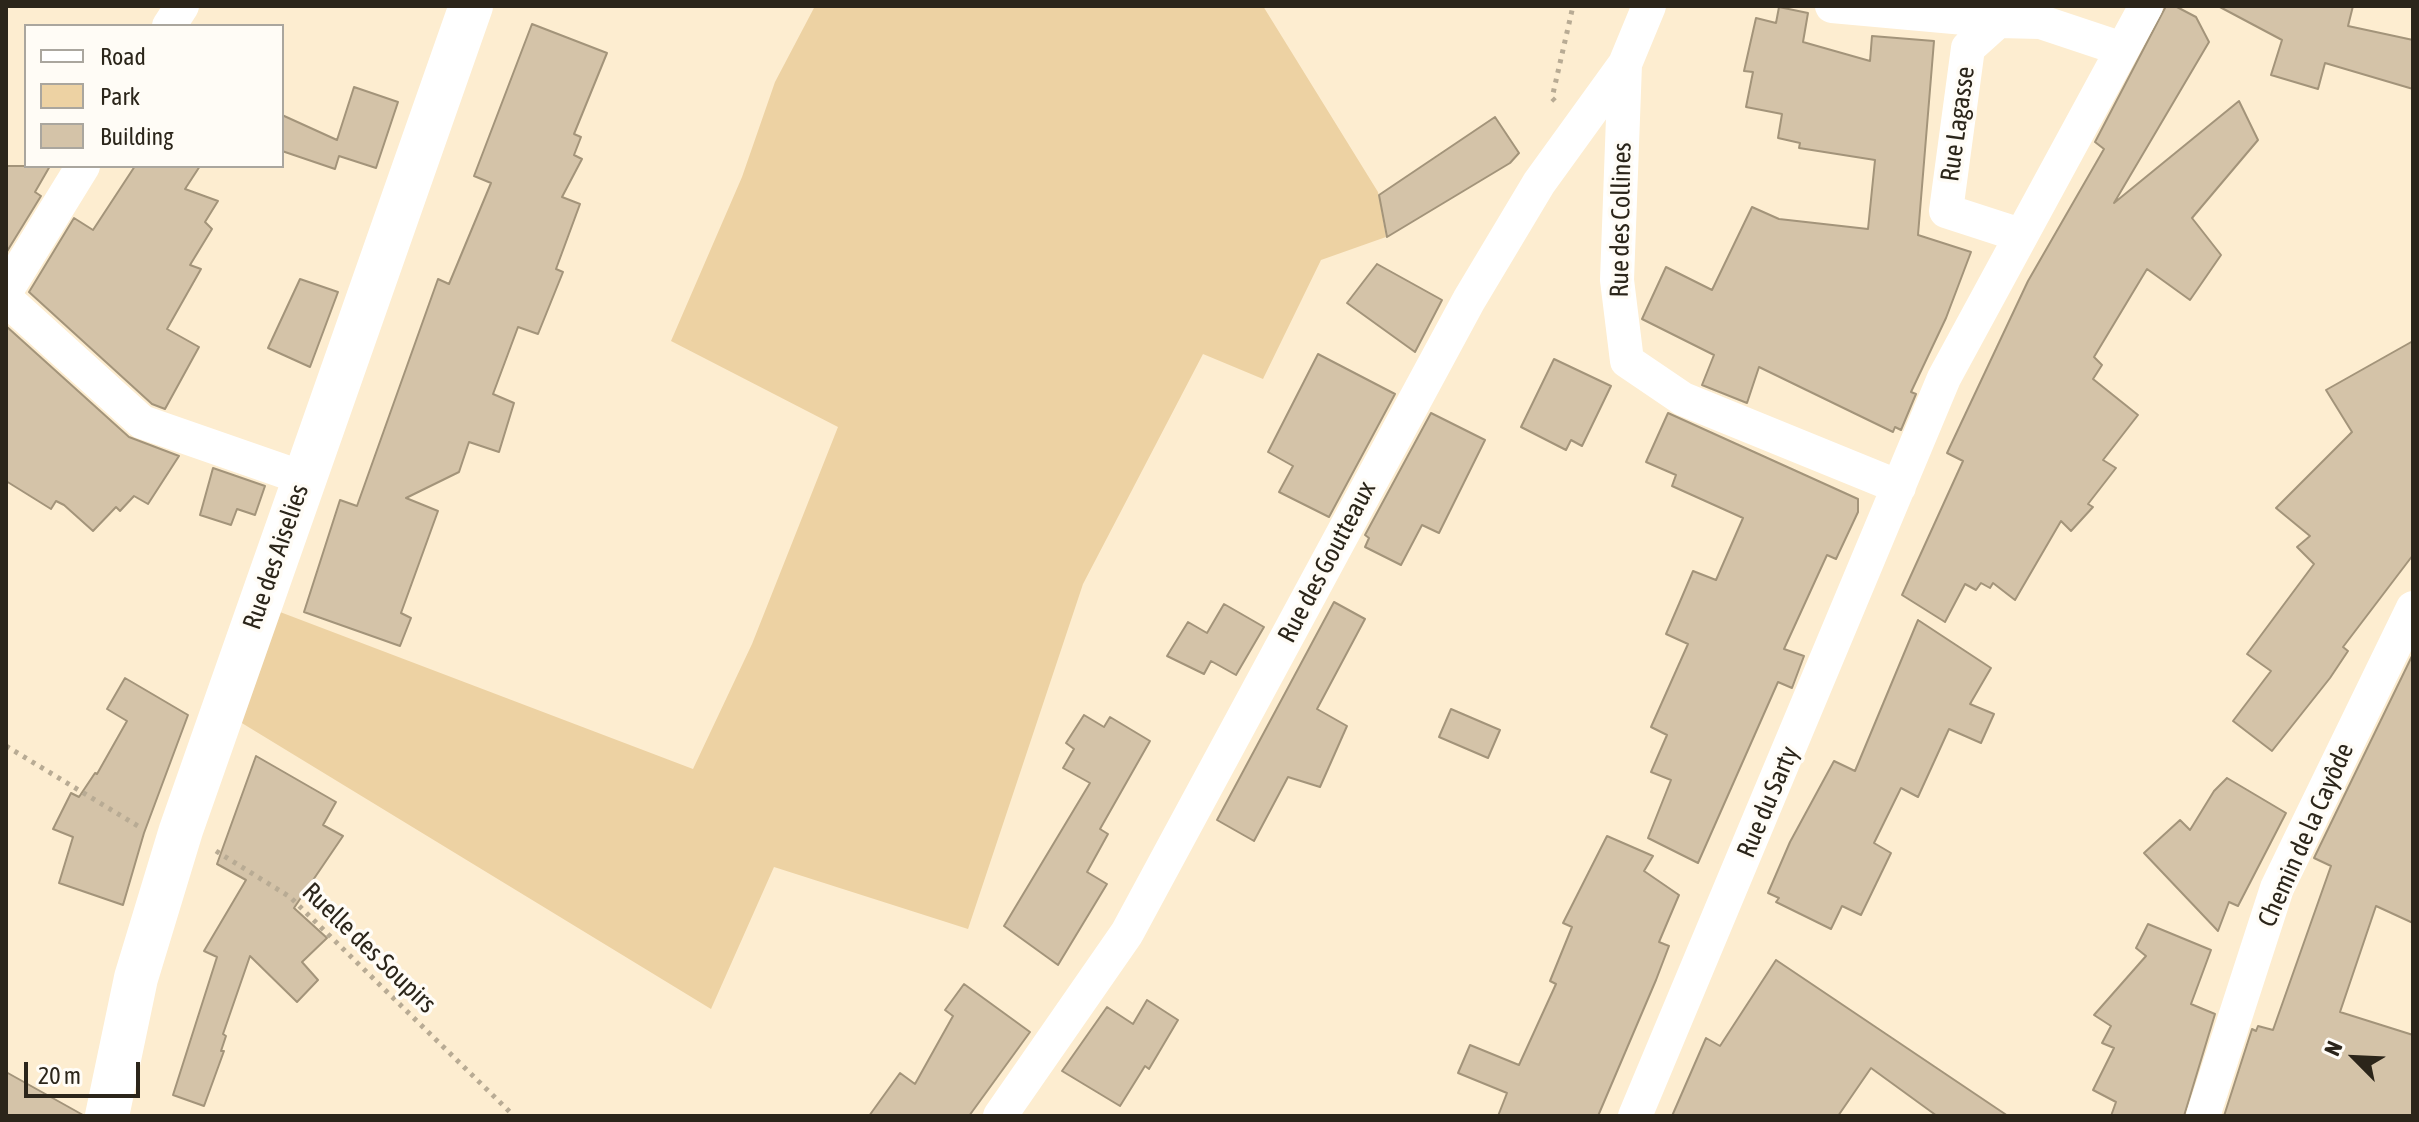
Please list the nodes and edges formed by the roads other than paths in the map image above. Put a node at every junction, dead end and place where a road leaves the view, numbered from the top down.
1 (182, 6) edge
2 (471, 6) edge
3 (1649, 6) edge
4 (1832, 6) edge
5 (2146, 6) edge
6 (1998, 21) junction
7 (170, 24) edge
8 (2122, 49) junction
9 (1625, 64) junction
10 (82, 168) edge
11 (2020, 235) junction
12 (6, 291) edge
13 (6, 299) edge
14 (303, 478) junction
15 (1899, 487) junction
16 (2413, 608) edge
17 (107, 1116) edge
18 (1000, 1116) edge
19 (1635, 1116) edge
20 (2203, 1116) edge

1 - 7 street
2 - 14 street, Rue des Aiselies
3 - 9 street, Rue des Goutteaux
4 - 6 street
5 - 8 street
6 - 8 street
6 - 11 street, Rue Lagasse
8 - 11 street
9 - 15 street, Rue des Collines
9 - 18 street, Rue des Goutteaux
10 - 12 street
11 - 15 street
13 - 14 street
14 - 17 street, Rue des Aiselies
15 - 19 street, Rue du Sarty
16 - 20 street, Chemin de la Cayôde

